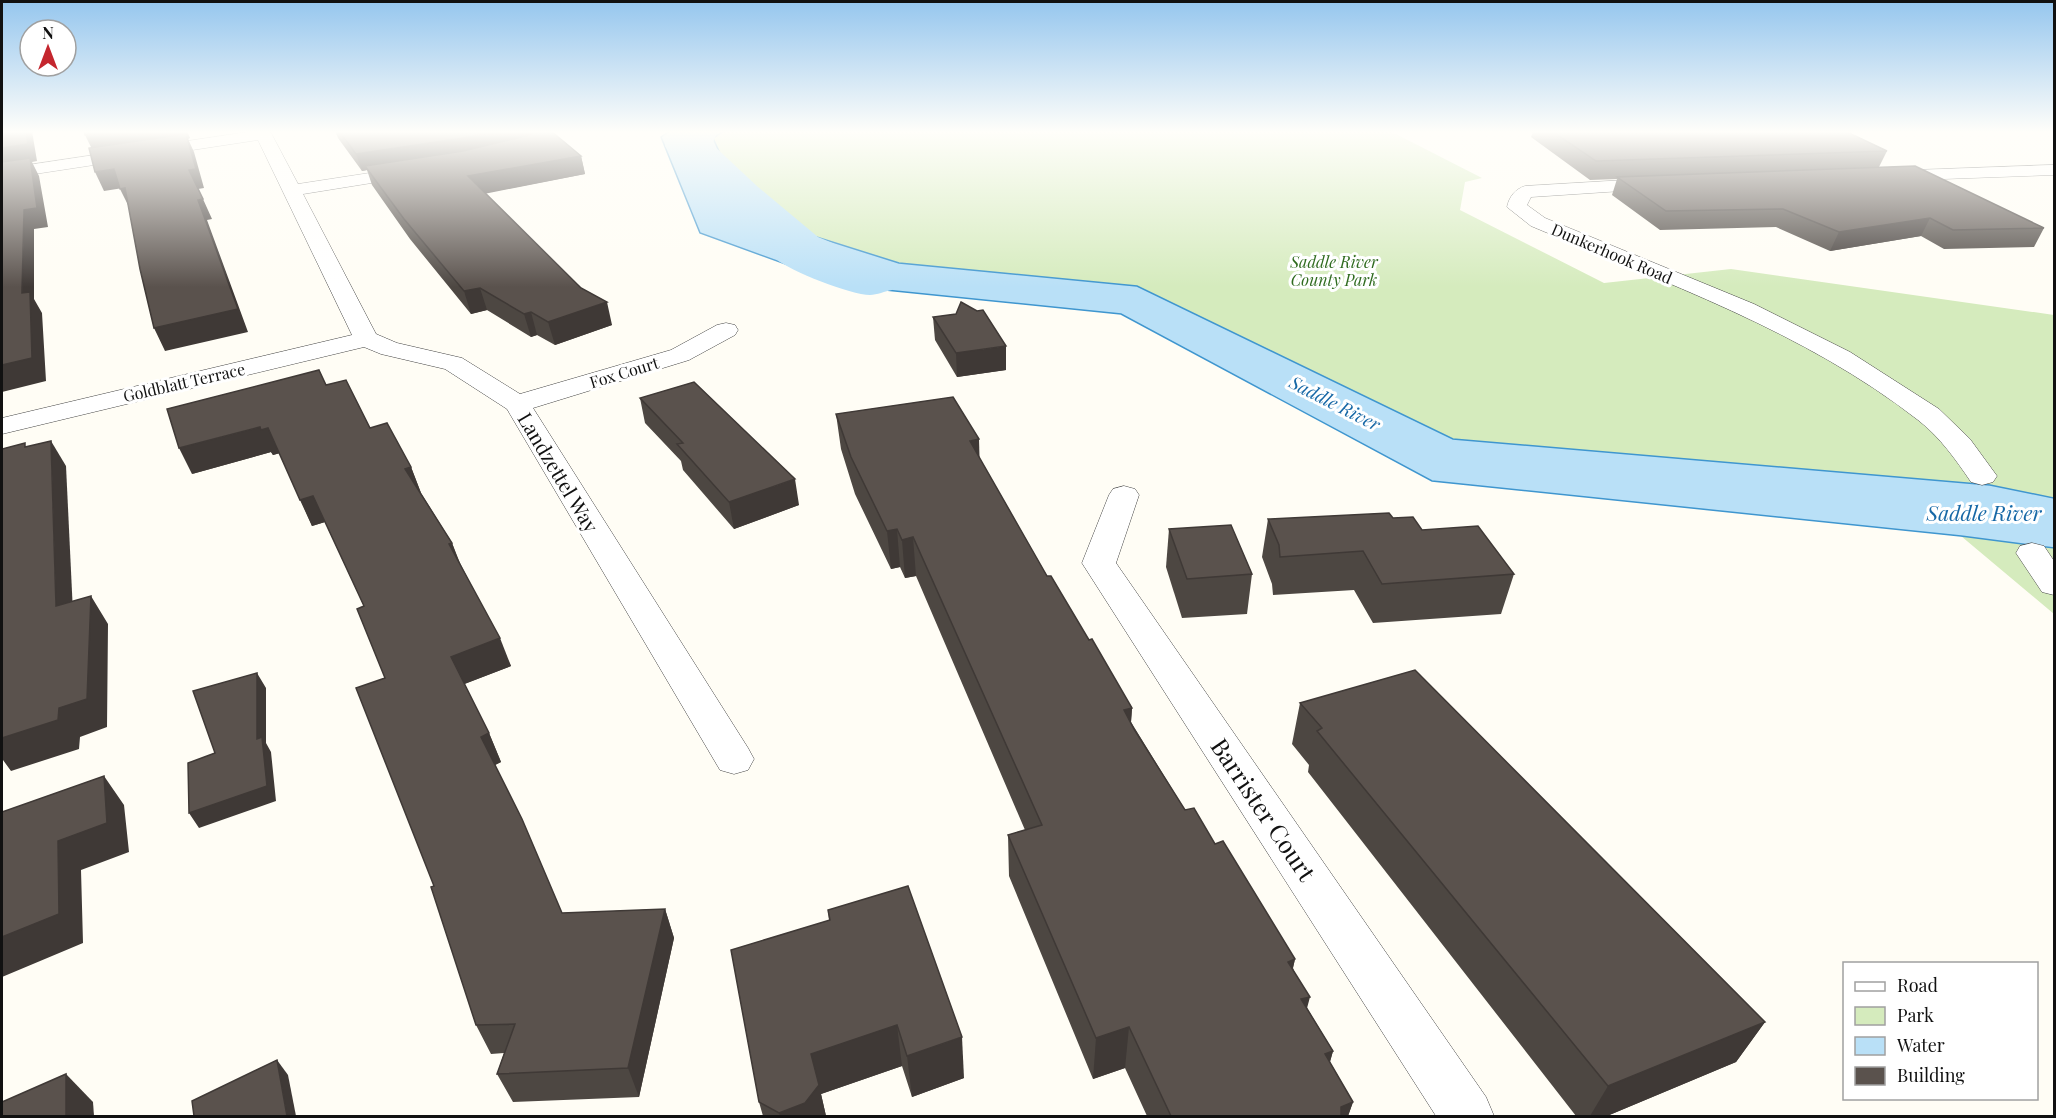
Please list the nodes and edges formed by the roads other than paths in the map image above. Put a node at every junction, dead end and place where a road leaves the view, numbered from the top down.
1 (289, 183) edge
2 (336, 183) edge
3 (1676, 183) edge
4 (292, 190) junction
5 (726, 330) dead end
6 (366, 339) junction
7 (517, 404) junction
8 (2, 426) edge
9 (1983, 476) dead end
10 (1124, 495) dead end
11 (2032, 553) dead end
12 (2055, 585) edge
13 (734, 759) dead end
14 (1467, 1116) edge

1 - 4 street
2 - 4 street
3 - 9 street, Dunkerhook Road
4 - 6 street
5 - 7 street, Fox Court
6 - 7 street, Landzettel Way
6 - 8 street, Goldblatt Terrace
7 - 13 street, Landzettel Way
10 - 14 street, Barrister Court
11 - 12 street

